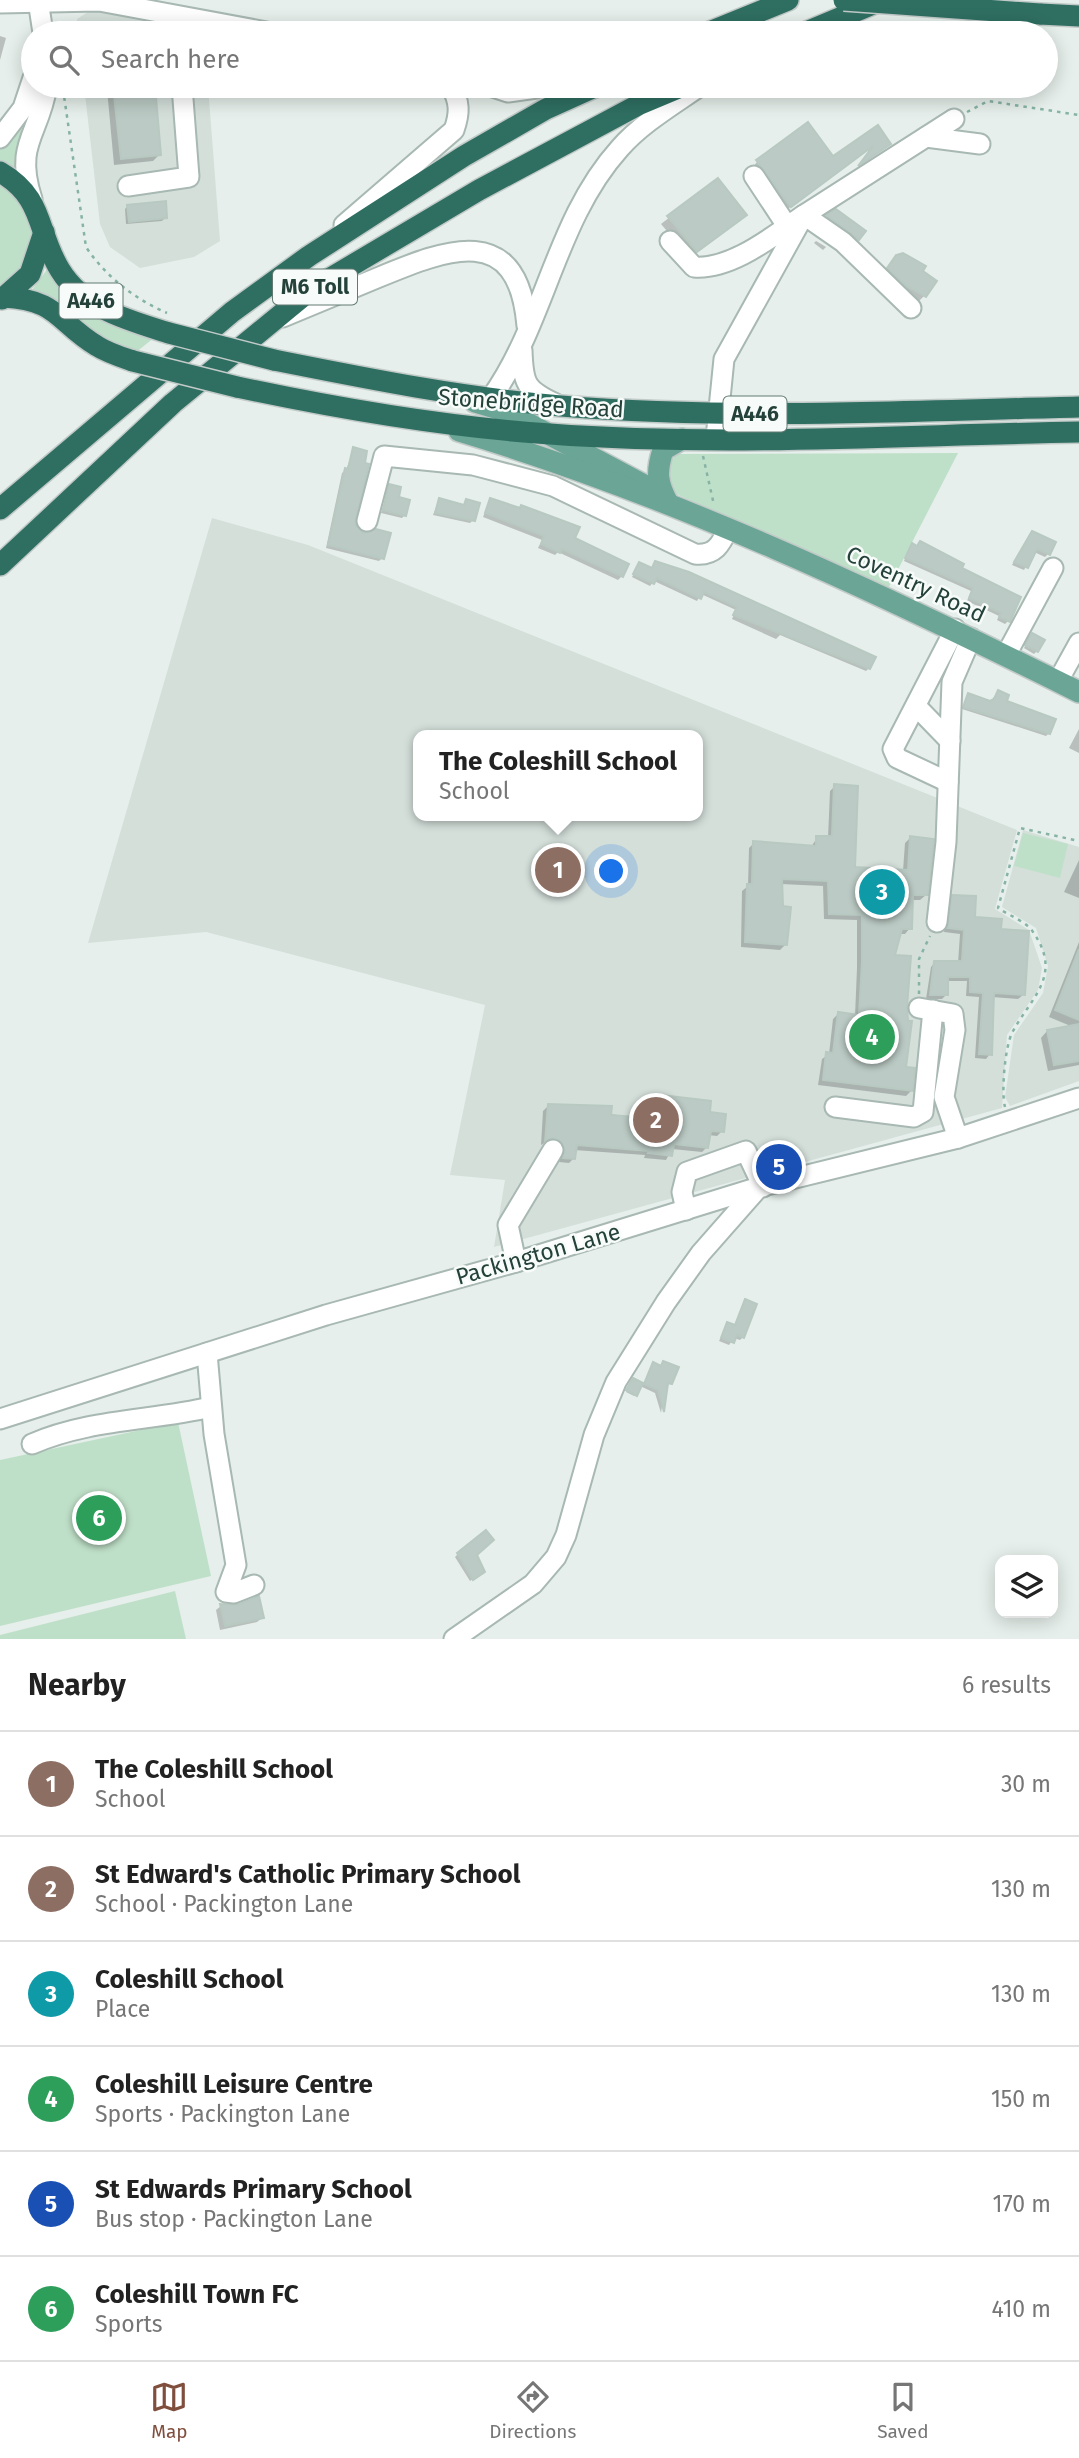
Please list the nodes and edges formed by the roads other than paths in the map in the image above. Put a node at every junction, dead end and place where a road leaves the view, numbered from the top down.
1 (788, 0) edge
2 (844, 0) edge
3 (882, 0) edge
4 (38, 2) edge
5 (0, 3) edge
6 (1079, 16) edge
7 (41, 21) edge
8 (176, 21) edge
9 (736, 21) edge
10 (832, 21) edge
11 (26, 98) edge
12 (43, 98) edge
13 (183, 98) edge
14 (457, 98) edge
15 (570, 98) edge
16 (654, 98) edge
17 (683, 98) edge
18 (954, 119) road end
19 (926, 137) junction
20 (0, 138) edge
21 (980, 144) dead end
22 (0, 172) edge
23 (754, 176) dead end
24 (128, 186) dead end
25 (32, 199) junction
26 (804, 215) junction
27 (787, 226) junction
28 (44, 232) junction
29 (670, 242) dead end
30 (309, 256) junction
31 (2, 299) edge
32 (911, 308) dead end
33 (272, 321) junction
34 (525, 340) junction
35 (431, 391) junction
36 (491, 398) junction
37 (560, 406) junction
38 (1079, 407) edge
39 (717, 413) junction
40 (431, 423) junction
41 (1079, 432) edge
42 (551, 434) junction
43 (716, 438) junction
44 (682, 439) junction
45 (668, 503) junction
46 (0, 509) edge
47 (367, 521) dead end
48 (729, 529) junction
49 (0, 565) edge
50 (1053, 568) dead end
51 (963, 634) junction
52 (1079, 643) edge
53 (1006, 655) junction
54 (1058, 681) junction
55 (1079, 692) edge
56 (916, 706) junction
57 (950, 741) junction
58 (948, 782) junction
59 (937, 922) road end
60 (928, 1064) junction
61 (948, 1068) junction
62 (1079, 1098) edge
63 (835, 1107) dead end
64 (958, 1138) junction
65 (553, 1150) dead end
66 (761, 1187) junction
67 (687, 1210) junction
68 (516, 1262) junction
69 (207, 1353) junction
70 (211, 1407) junction
71 (0, 1419) edge
72 (32, 1444) dead end
73 (254, 1585) dead end
74 (454, 1639) edge

1 - 9 highway
2 - 6 highway, bridge
3 - 10 highway
4 - 5 street
4 - 7 street
4 - 8 street
11 - 20 street
12 - 25 street
13 - 24 street
14 - 30 street
15 - 30 highway, M6 Toll
16 - 33 highway, M6 Toll
17 - 34 street
18 - 19 street
19 - 21 street
19 - 26 street
22 - 25 highway, A446
23 - 27 street
25 - 28 highway, A446
26 - 27 street
26 - 32 street
26 - 39 street
27 - 29 street
28 - 31 highway, A446
28 - 35 highway, Stonebridge Road / A446, bridge
30 - 46 highway, M6 Toll
31 - 40 highway, Stonebridge Road / A446, bridge
33 - 34 street
33 - 49 highway, M6 Toll
34 - 36 street
34 - 37 street
35 - 36 highway, Stonebridge Road / A446
35 - 42 main road
36 - 37 highway, Stonebridge Road / A446
37 - 39 highway, Stonebridge Road / A446
38 - 39 highway, Stonebridge Road / A446
39 - 43 street
40 - 42 highway, Stonebridge Road / A446
40 - 45 main road
41 - 43 highway, Stonebridge Road / A446
42 - 44 highway, Stonebridge Road / A446
42 - 45 main road
43 - 44 highway, Stonebridge Road / A446
44 - 45 main road
45 - 48 main road, Coventry Road
47 - 48 street
48 - 51 main road, Coventry Road
50 - 53 street
51 - 53 main road, Coventry Road
51 - 56 street
51 - 57 street
52 - 54 street
53 - 54 main road, Coventry Road
54 - 55 main road, Coventry Road
56 - 57 street
56 - 58 street
57 - 58 street
58 - 59 street
60 - 61 street
60 - 61 street
60 - 63 street
61 - 64 street
62 - 64 street, Packington Lane
64 - 66 street, Packington Lane
65 - 68 street
66 - 67 street, Packington Lane
66 - 67 street
66 - 74 street
67 - 68 street, Packington Lane
68 - 69 street, Packington Lane
69 - 70 street
69 - 71 street, Packington Lane
70 - 72 street
70 - 73 street

